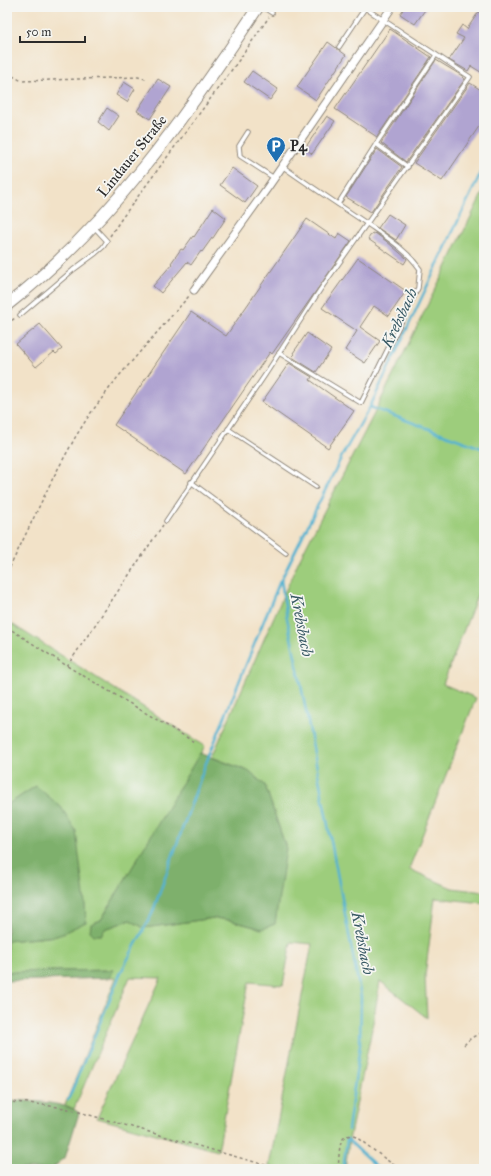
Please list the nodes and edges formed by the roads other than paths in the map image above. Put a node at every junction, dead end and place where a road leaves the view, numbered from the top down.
1 (258, 7) edge
2 (263, 7) edge
3 (392, 7) edge
4 (272, 13) road end
5 (382, 20) junction
6 (339, 47) dead end
7 (436, 55) junction
8 (248, 132) dead end
9 (376, 144) junction
10 (282, 166) junction
11 (408, 167) junction
12 (274, 178) junction
13 (338, 204) junction
14 (368, 224) junction
15 (93, 226) junction
16 (194, 290) road end
17 (7, 305) edge
18 (20, 315) road end
19 (279, 353) junction
20 (228, 429) junction
21 (191, 482) junction
22 (316, 487) dead end
23 (166, 521) road end
24 (286, 553) dead end

1 - 15 main road, Lindauer Straße
2 - 4 lane
3 - 5 street
5 - 6 lane
5 - 7 lane
5 - 10 street
7 - 9 lane
7 - 11 lane
8 - 12 lane
9 - 11 lane
9 - 13 lane
10 - 12 street
10 - 13 lane
11 - 14 lane
12 - 16 street
13 - 14 lane
14 - 19 lane
14 - 19 lane
15 - 17 main road, Lindauer Straße
15 - 18 lane
19 - 20 lane
20 - 21 lane
20 - 22 lane
21 - 23 lane
21 - 24 lane

